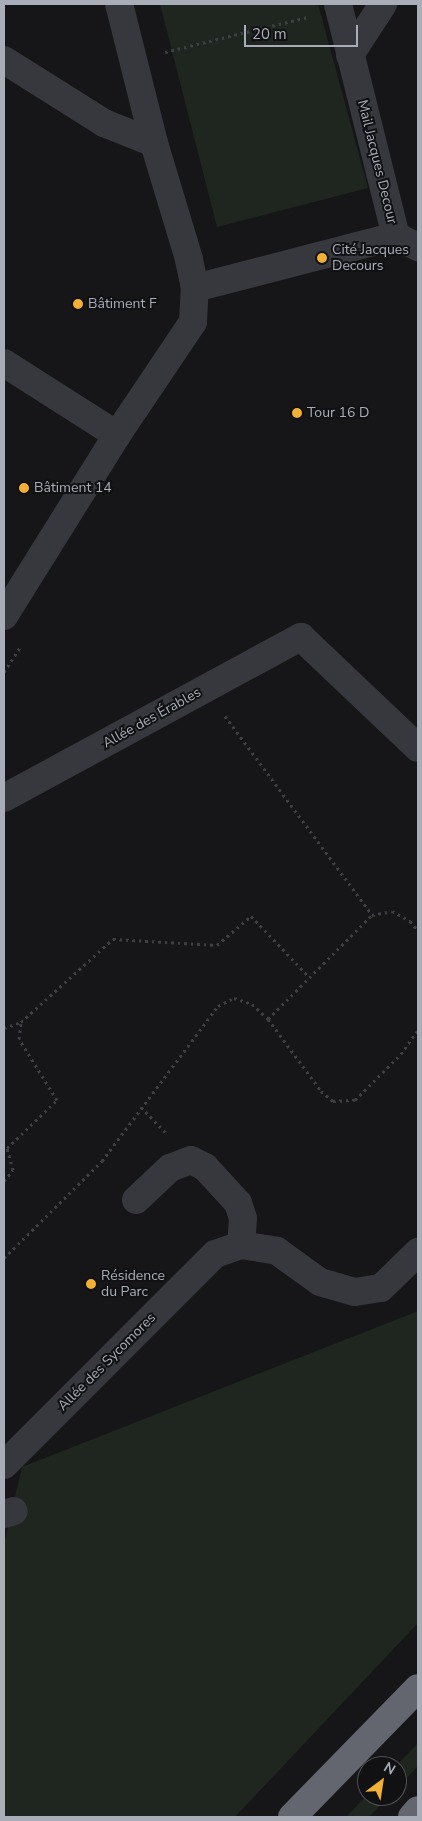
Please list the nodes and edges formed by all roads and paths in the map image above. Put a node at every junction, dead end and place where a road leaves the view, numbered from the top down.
1 (119, 4) edge
2 (383, 4) edge
3 (339, 6) edge
4 (350, 54) junction
5 (4, 60) edge
6 (133, 60) junction
7 (154, 143) junction
8 (407, 241) edge
9 (195, 288) junction
10 (4, 364) edge
11 (117, 435) junction
12 (4, 616) edge
13 (205, 689) junction
14 (418, 748) edge
15 (4, 798) edge
16 (372, 915) junction
17 (418, 931) edge
18 (309, 977) junction
19 (268, 1019) junction
20 (22, 1022) junction
21 (4, 1028) edge
22 (418, 1030) edge
23 (4, 1181) edge
24 (136, 1200) dead end
25 (241, 1245) junction
26 (418, 1252) edge
27 (4, 1258) edge
28 (4, 1465) edge
29 (418, 1688) edge
30 (418, 1810) edge
31 (292, 1817) edge
32 (412, 1817) edge

1 - 6 street
2 - 4 street
3 - 4 street, Mail Jacques Decour
3 - 6 path
4 - 8 street, Mail Jacques Decour
5 - 7 street
6 - 7 street
7 - 9 street
8 - 9 street, Mail Jacques Decour
9 - 11 street
10 - 11 street
11 - 12 street
13 - 14 street, Allée des Érables
13 - 15 street, Allée des Érables
13 - 16 path
16 - 17 path
16 - 18 path
18 - 19 path
18 - 20 path
19 - 22 path
19 - 27 path
20 - 21 path
20 - 23 path
24 - 25 street
25 - 26 street, Allée des Sycomores
25 - 28 street, Allée des Sycomores
29 - 31 highway
30 - 32 highway

